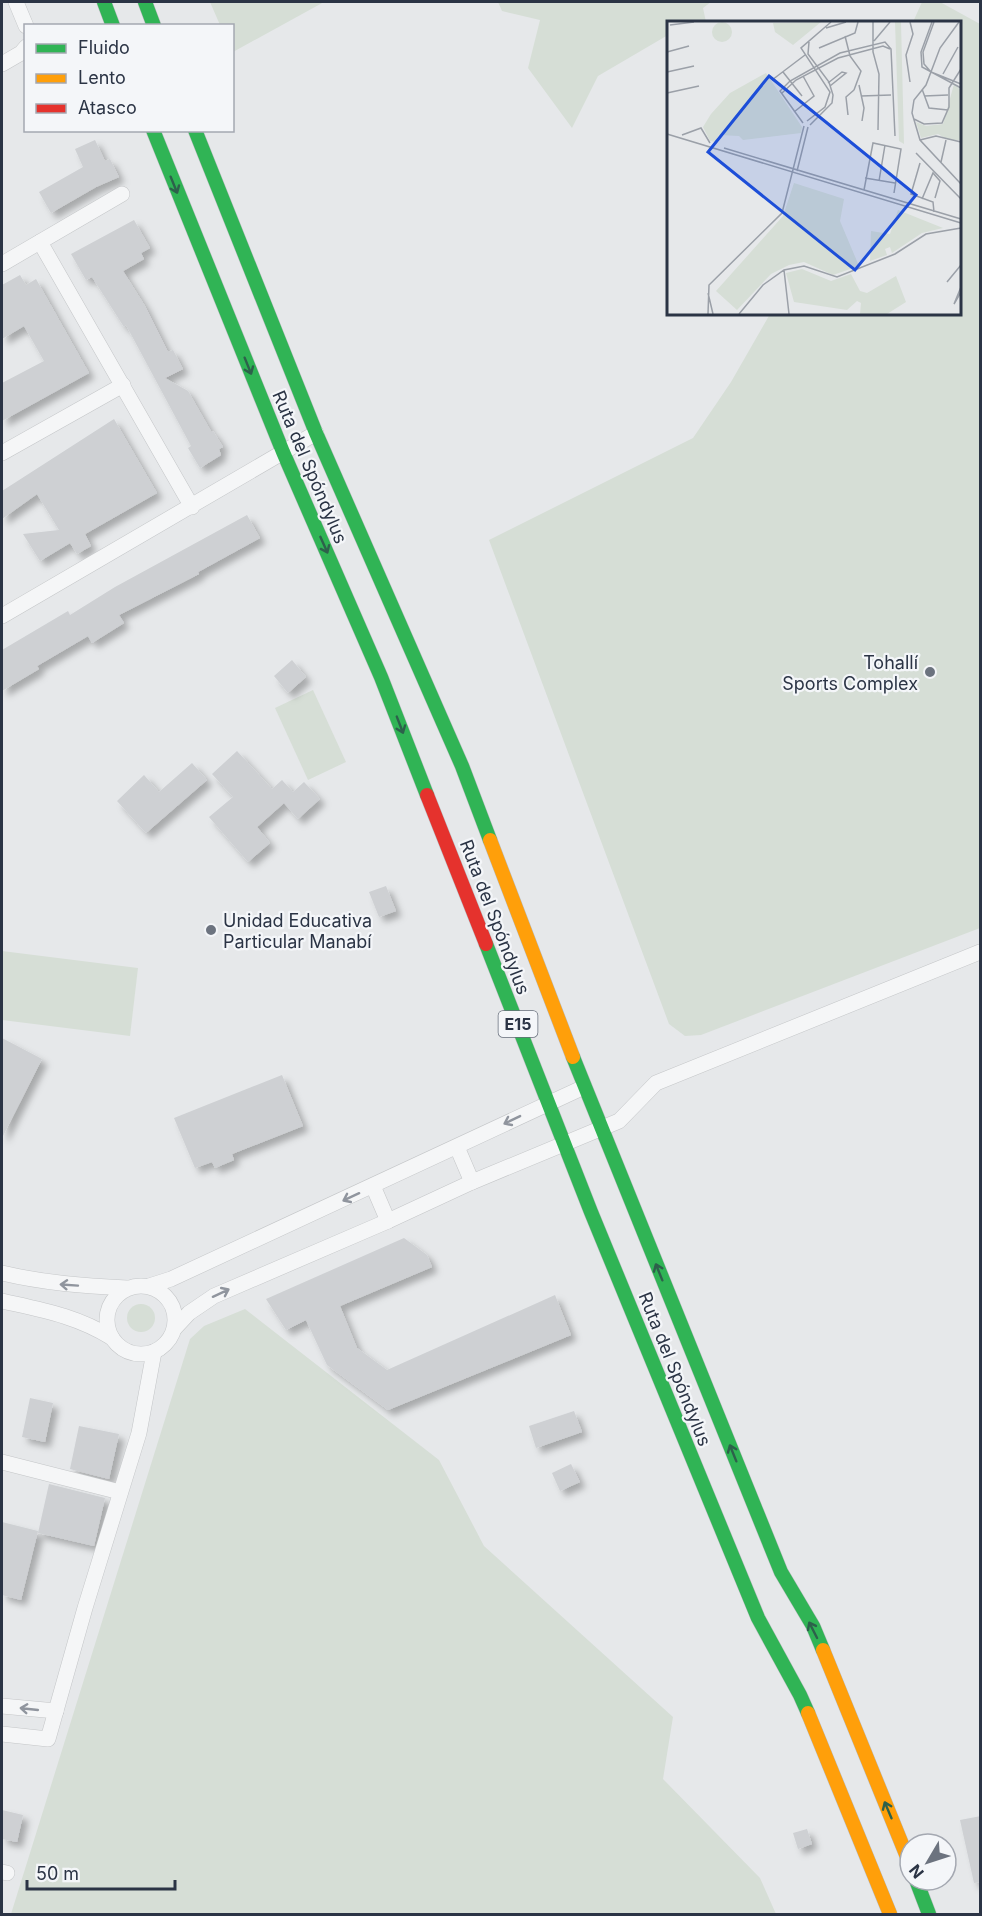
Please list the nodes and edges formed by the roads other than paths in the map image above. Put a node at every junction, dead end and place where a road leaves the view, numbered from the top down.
1 (16, 2) edge
2 (104, 2) edge
3 (145, 2) edge
4 (25, 24) edge
5 (112, 24) edge
6 (153, 24) edge
7 (24, 49) edge
8 (2, 64) edge
9 (154, 132) edge
10 (196, 132) edge
11 (122, 194) dead end
12 (40, 242) junction
13 (2, 264) edge
14 (123, 385) junction
15 (316, 433) junction
16 (283, 452) junction
17 (2, 453) edge
18 (192, 507) junction
19 (2, 616) edge
20 (981, 952) edge
21 (584, 1087) junction
22 (548, 1102) junction
23 (601, 1127) junction
24 (565, 1144) junction
25 (457, 1147) junction
26 (472, 1182) junction
27 (373, 1186) junction
28 (388, 1221) junction
29 (2, 1273) edge
30 (149, 1286) junction
31 (128, 1288) junction
32 (2, 1301) edge
33 (175, 1328) junction
34 (112, 1338) junction
35 (154, 1352) junction
36 (2, 1462) edge
37 (120, 1492) junction
38 (2, 1706) edge
39 (56, 1711) junction
40 (2, 1734) edge
41 (898, 1835) edge
42 (921, 1892) edge
43 (890, 1914) edge
44 (929, 1914) edge

1 - 4 street
2 - 5 highway
3 - 6 highway
7 - 8 street
9 -> 16 highway, Ruta del Spóndylus / E15
10 - 15 highway, Ruta del Spóndylus / E15
11 - 12 street
12 - 13 street
12 - 14 street
14 - 17 street
14 - 18 street
15 - 16 street
15 - 21 highway, Ruta del Spóndylus / E15
16 - 18 street
16 -> 22 highway, Ruta del Spóndylus / E15
18 - 19 street
20 - 23 street
21 - 22 street
21 - 23 highway, Ruta del Spóndylus / E15
22 - 24 highway, Ruta del Spóndylus / E15
22 -> 25 street
23 - 24 street
41 -> 23 highway, Ruta del Spóndylus / E15
24 - 26 street
24 - 43 highway, Ruta del Spóndylus / E15
25 - 26 street
25 - 27 street
26 - 28 street
27 - 28 street
27 -> 30 street
33 -> 28 street
31 -> 29 street
30 - 31 street
30 - 33 street
31 - 34 street
32 - 34 street
33 - 35 street
34 - 35 street
35 - 37 street
36 - 37 street
37 - 39 street
39 -> 38 street
39 - 40 street
42 - 44 highway

